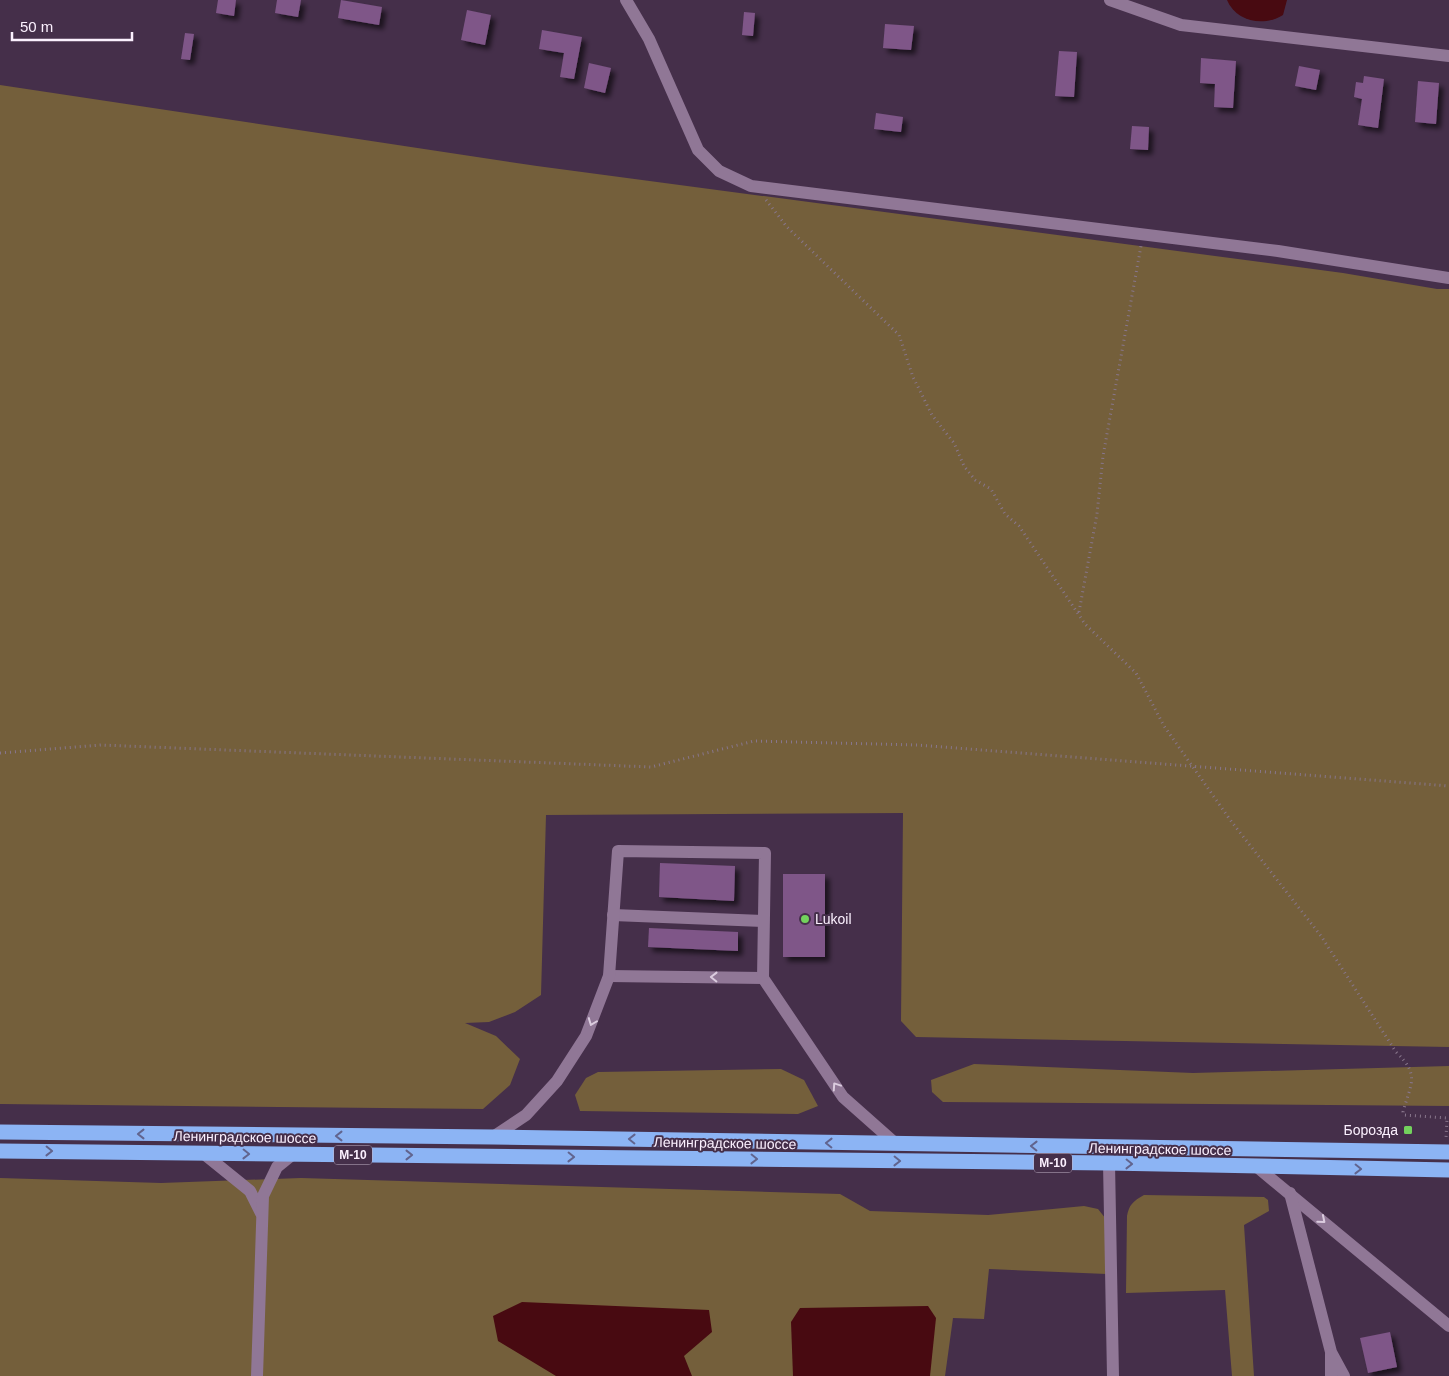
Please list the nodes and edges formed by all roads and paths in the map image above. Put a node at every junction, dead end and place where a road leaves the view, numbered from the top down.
1 (626, 0) edge
2 (1110, 0) edge
3 (1449, 56) edge
4 (761, 188) junction
5 (1141, 236) junction
6 (1449, 278) edge
7 (1079, 613) junction
8 (0, 753) edge
9 (1195, 766) junction
10 (1449, 786) edge
11 (613, 915) junction
12 (763, 922) junction
13 (609, 976) junction
14 (763, 978) junction
15 (0, 1132) edge
16 (493, 1137) junction
17 (896, 1144) junction
18 (0, 1151) edge
19 (1447, 1152) edge
20 (204, 1153) junction
21 (293, 1154) junction
22 (1109, 1163) junction
23 (1257, 1167) junction
24 (1449, 1170) edge
25 (1290, 1193) junction
26 (263, 1220) junction
27 (1449, 1326) edge
28 (1331, 1352) junction
29 (257, 1376) edge
30 (1113, 1376) edge
31 (1331, 1376) edge
32 (1344, 1376) edge

1 - 4 street
2 - 3 street
4 - 5 street
4 - 7 path
5 - 6 street
5 - 7 path
7 - 9 path
8 - 9 path
9 - 10 path
9 - 19 path
11 - 12 street
11 - 12 street
11 - 13 street
12 - 14 street
14 -> 13 street
13 -> 16 street
17 -> 14 street
16 -> 15 highway, Ленинградское шоссе / М-10
17 -> 16 highway, Ленинградское шоссе / М-10
19 -> 17 highway, Ленинградское шоссе / М-10
18 -> 20 highway, Ленинградское шоссе / М-10
20 -> 21 highway, Ленинградское шоссе / М-10
20 - 26 street
21 -> 22 highway, Ленинградское шоссе / М-10
21 - 26 street
22 -> 23 highway, Ленинградское шоссе / М-10
22 - 30 street
23 -> 24 highway, Ленинградское шоссе / М-10
23 - 25 street
25 -> 27 street
25 - 28 street
26 - 29 street
28 - 31 street
28 - 32 street

